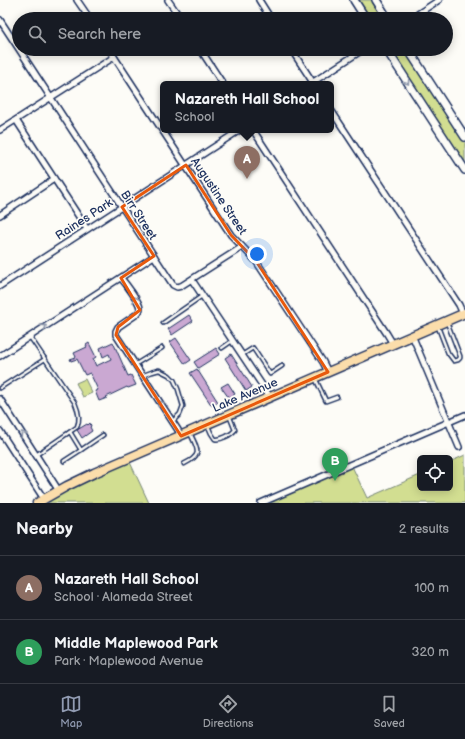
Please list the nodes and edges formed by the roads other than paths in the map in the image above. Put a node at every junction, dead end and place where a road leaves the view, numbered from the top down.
1 (77, 0) edge
2 (168, 0) edge
3 (259, 0) edge
4 (354, 0) edge
5 (376, 0) edge
6 (439, 0) edge
7 (85, 12) edge
8 (176, 12) edge
9 (267, 12) edge
10 (362, 12) edge
11 (384, 12) edge
12 (421, 12) edge
13 (0, 20) edge
14 (12, 39) edge
15 (23, 56) edge
16 (114, 56) joint
17 (205, 56) edge
18 (295, 56) edge
19 (353, 56) edge
20 (391, 56) edge
21 (413, 56) edge
22 (221, 81) edge
23 (311, 81) edge
24 (315, 81) edge
25 (50, 98) junction
26 (334, 115) edge
27 (16, 120) junction
28 (160, 126) edge
29 (0, 130) edge
30 (165, 133) edge
31 (235, 133) edge
32 (255, 133) edge
33 (465, 137) edge
34 (465, 154) edge
35 (458, 158) junction
36 (186, 165) junction
37 (465, 170) edge
38 (54, 179) junction
39 (122, 207) junction
40 (0, 215) edge
41 (87, 229) junction
42 (242, 247) junction
43 (154, 256) junction
44 (121, 278) junction
45 (192, 280) junction
46 (0, 286) edge
47 (202, 296) junction
48 (464, 314) edge
49 (446, 321) junction
50 (163, 323) dead end
51 (437, 325) junction
52 (412, 335) junction
53 (30, 336) junction
54 (232, 341) junction
55 (393, 344) junction
56 (162, 348) dead end
57 (222, 348) dead end
58 (0, 356) edge
59 (242, 356) junction
60 (45, 359) junction
61 (135, 364) junction
62 (282, 366) dead end
63 (328, 372) junction
64 (143, 376) junction
65 (315, 378) junction
66 (0, 388) edge
67 (270, 397) junction
68 (337, 397) dead end
69 (0, 399) edge
70 (229, 415) junction
71 (465, 415) edge
72 (172, 422) junction
73 (449, 422) junction
74 (208, 424) junction
75 (0, 431) edge
76 (70, 432) junction
77 (189, 432) junction
78 (103, 435) dead end
79 (181, 436) junction
80 (459, 447) dead end
81 (82, 450) junction
82 (36, 455) junction
83 (64, 461) dead end
84 (184, 464) dead end
85 (59, 491) junction
86 (40, 501) edge
87 (261, 503) edge

1 - 7 street
2 - 8 street
3 - 9 street
4 - 10 street
5 - 11 street
6 - 12 street
13 - 14 street, Birr Street
15 - 25 street, Birr Street
16 - 25 street
16 - 28 street, Augustine Street
17 - 22 street
18 - 23 street
19 - 24 street
20 -> 35 street
21 - 33 street
25 - 27 street
25 - 39 street, Birr Street
26 - 48 street
27 - 29 street
27 - 38 street
30 - 36 street, Augustine Street
31 - 36 street, Raines Park
32 - 55 street
34 - 35 street
35 - 37 street
36 - 39 street, Raines Park
36 - 42 street, Augustine Street
38 - 40 street
38 - 41 street
39 - 41 street, Raines Park
39 - 43 street, Birr Street
41 - 46 street, Raines Park
42 - 45 street
42 - 63 street, Augustine Street
43 - 44 street
43 - 45 street, Birr Street
53 -> 44 street
61 -> 44 street
45 - 47 street
47 - 50 lane
47 - 54 street
48 - 49 main road, Lake Avenue
49 - 51 main road, Lake Avenue
49 - 51 lane
51 - 52 main road, Lake Avenue
52 - 55 main road, Lake Avenue
52 - 73 street
53 - 58 street
53 - 60 lane
54 - 57 lane
54 - 59 street
55 - 63 main road, Lake Avenue
56 - 61 lane
59 - 62 lane
59 - 67 street
60 - 66 lane
60 - 76 lane
61 - 64 street
63 - 65 main road, Lake Avenue
72 -> 64 street
64 - 72 lane
65 - 67 main road, Lake Avenue
65 - 68 lane
67 - 70 main road, Lake Avenue
82 -> 69 street
70 - 74 main road, Lake Avenue
70 - 74 lane
71 - 73 street
72 - 79 street
73 - 80 street
73 - 87 street
74 - 77 main road, Lake Avenue
75 - 86 street
76 - 81 lane
76 - 82 lane
77 - 79 main road, Lake Avenue
77 - 84 lane
78 - 81 lane
79 - 85 main road, Lake Avenue
81 - 83 lane
82 - 85 street
85 - 86 main road, Lake Avenue

